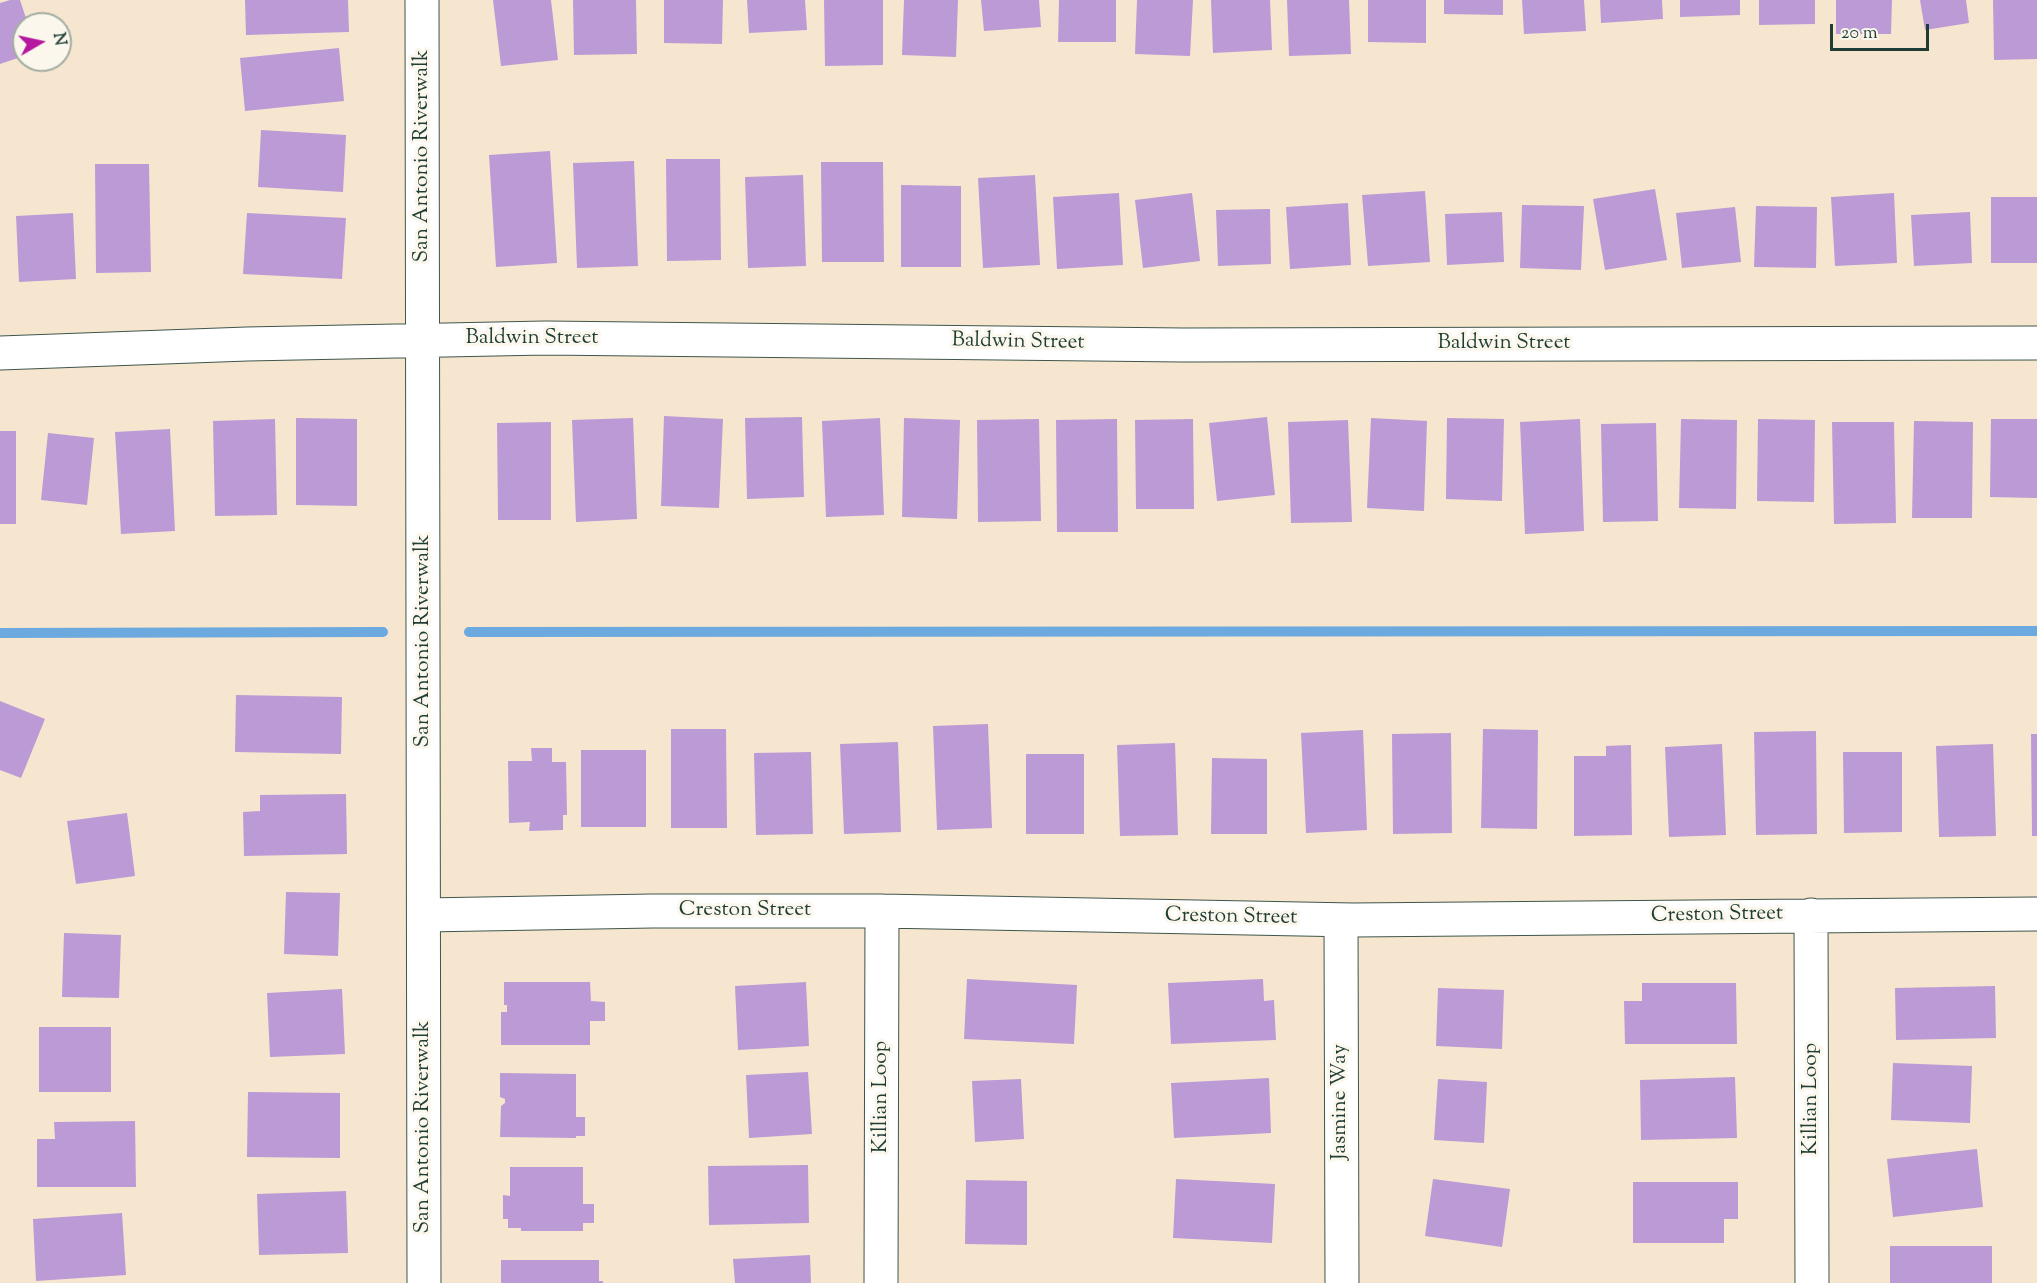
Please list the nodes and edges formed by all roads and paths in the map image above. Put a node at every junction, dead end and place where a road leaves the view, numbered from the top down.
1 (422, 0) edge
2 (423, 339) junction
3 (2037, 343) edge
4 (0, 353) edge
5 (882, 911) junction
6 (2037, 914) edge
7 (425, 915) junction
8 (1811, 915) junction
9 (1341, 920) junction
10 (424, 1283) edge
11 (881, 1283) edge
12 (1342, 1283) edge
13 (1812, 1283) edge

1 - 2 street, San Antonio Riverwalk
2 - 3 street, Baldwin Street
2 - 4 street, Baldwin Street
2 - 7 street, San Antonio Riverwalk
5 - 7 street, Creston Street
5 - 9 street, Creston Street
5 - 11 street, Killian Loop
6 - 8 street, Creston Street
7 - 10 street, San Antonio Riverwalk
8 - 9 street, Creston Street
8 - 13 street, Killian Loop
9 - 12 street, Jasmine Way

